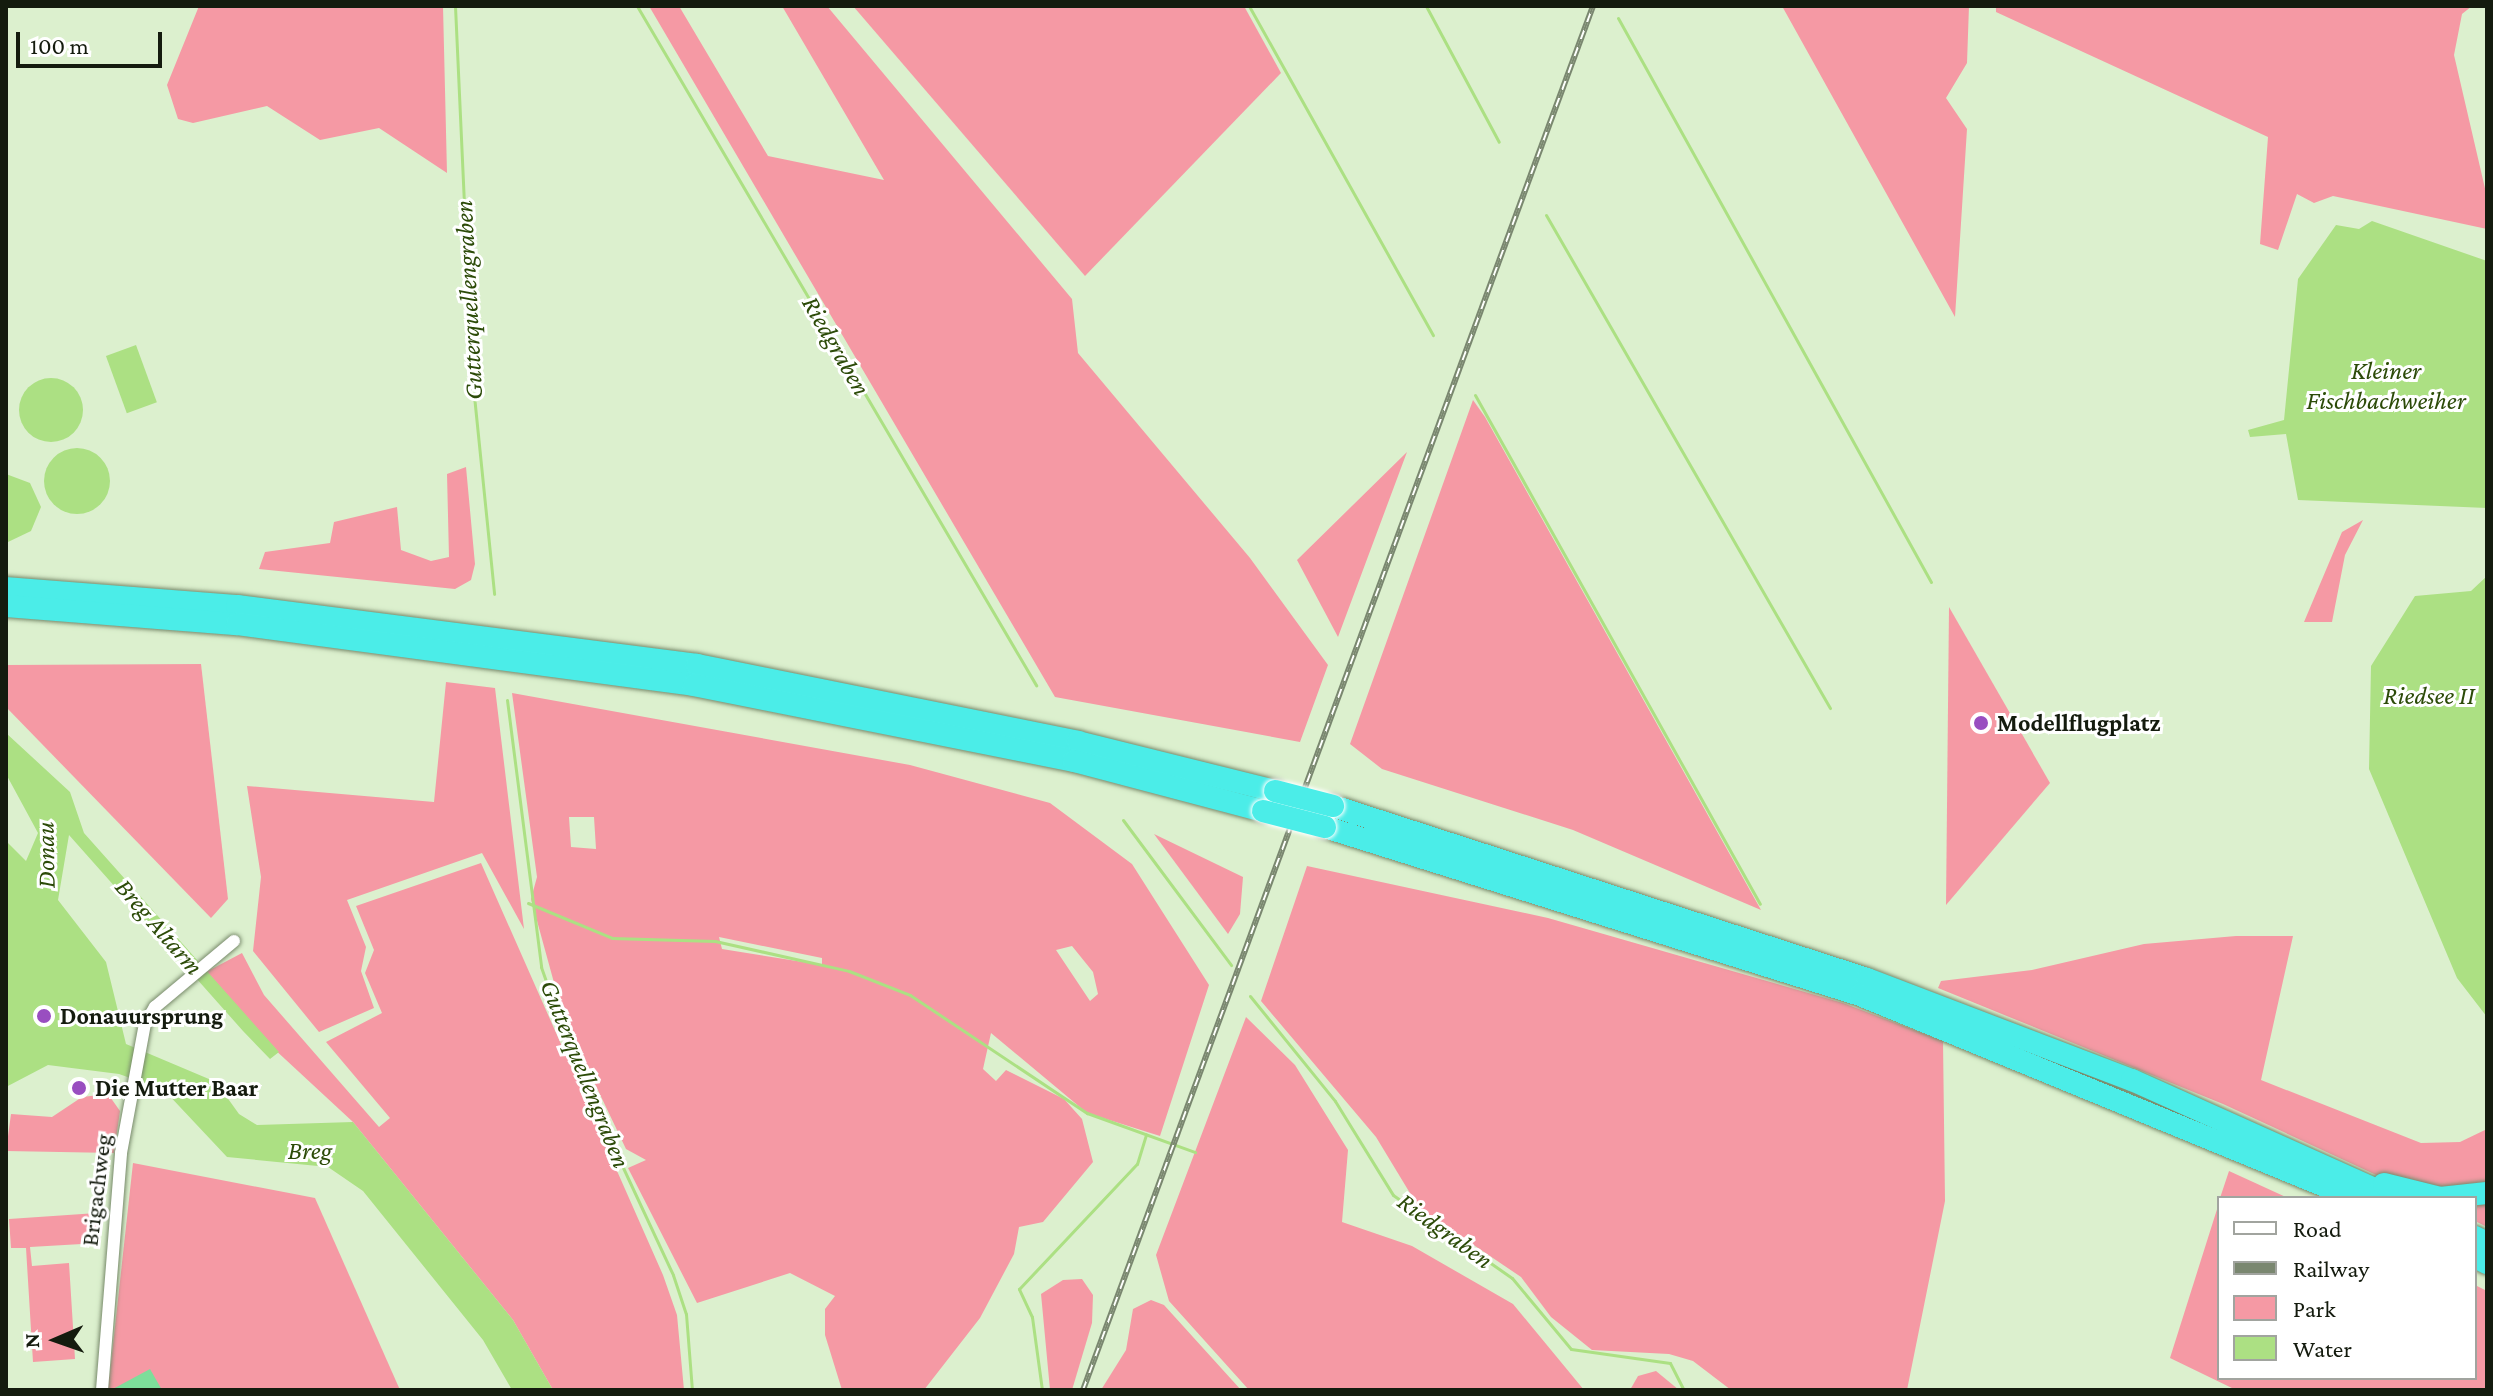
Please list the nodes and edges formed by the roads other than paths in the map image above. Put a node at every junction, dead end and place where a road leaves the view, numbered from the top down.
1 (6, 588) edge
2 (6, 606) edge
3 (194, 611) junction
4 (237, 615) junction
5 (1329, 816) junction
6 (234, 941) dead end
7 (2355, 1188) edge
8 (2487, 1193) edge
9 (2387, 1196) edge
10 (2423, 1196) edge
11 (2459, 1196) edge
12 (102, 1390) edge

1 - 3 highway
2 - 3 highway
3 - 4 highway
4 - 5 highway, bridge
4 - 5 highway, bridge
5 - 7 highway
6 - 12 street, Brigachweg
7 - 9 highway
7 - 10 highway
8 - 11 highway

